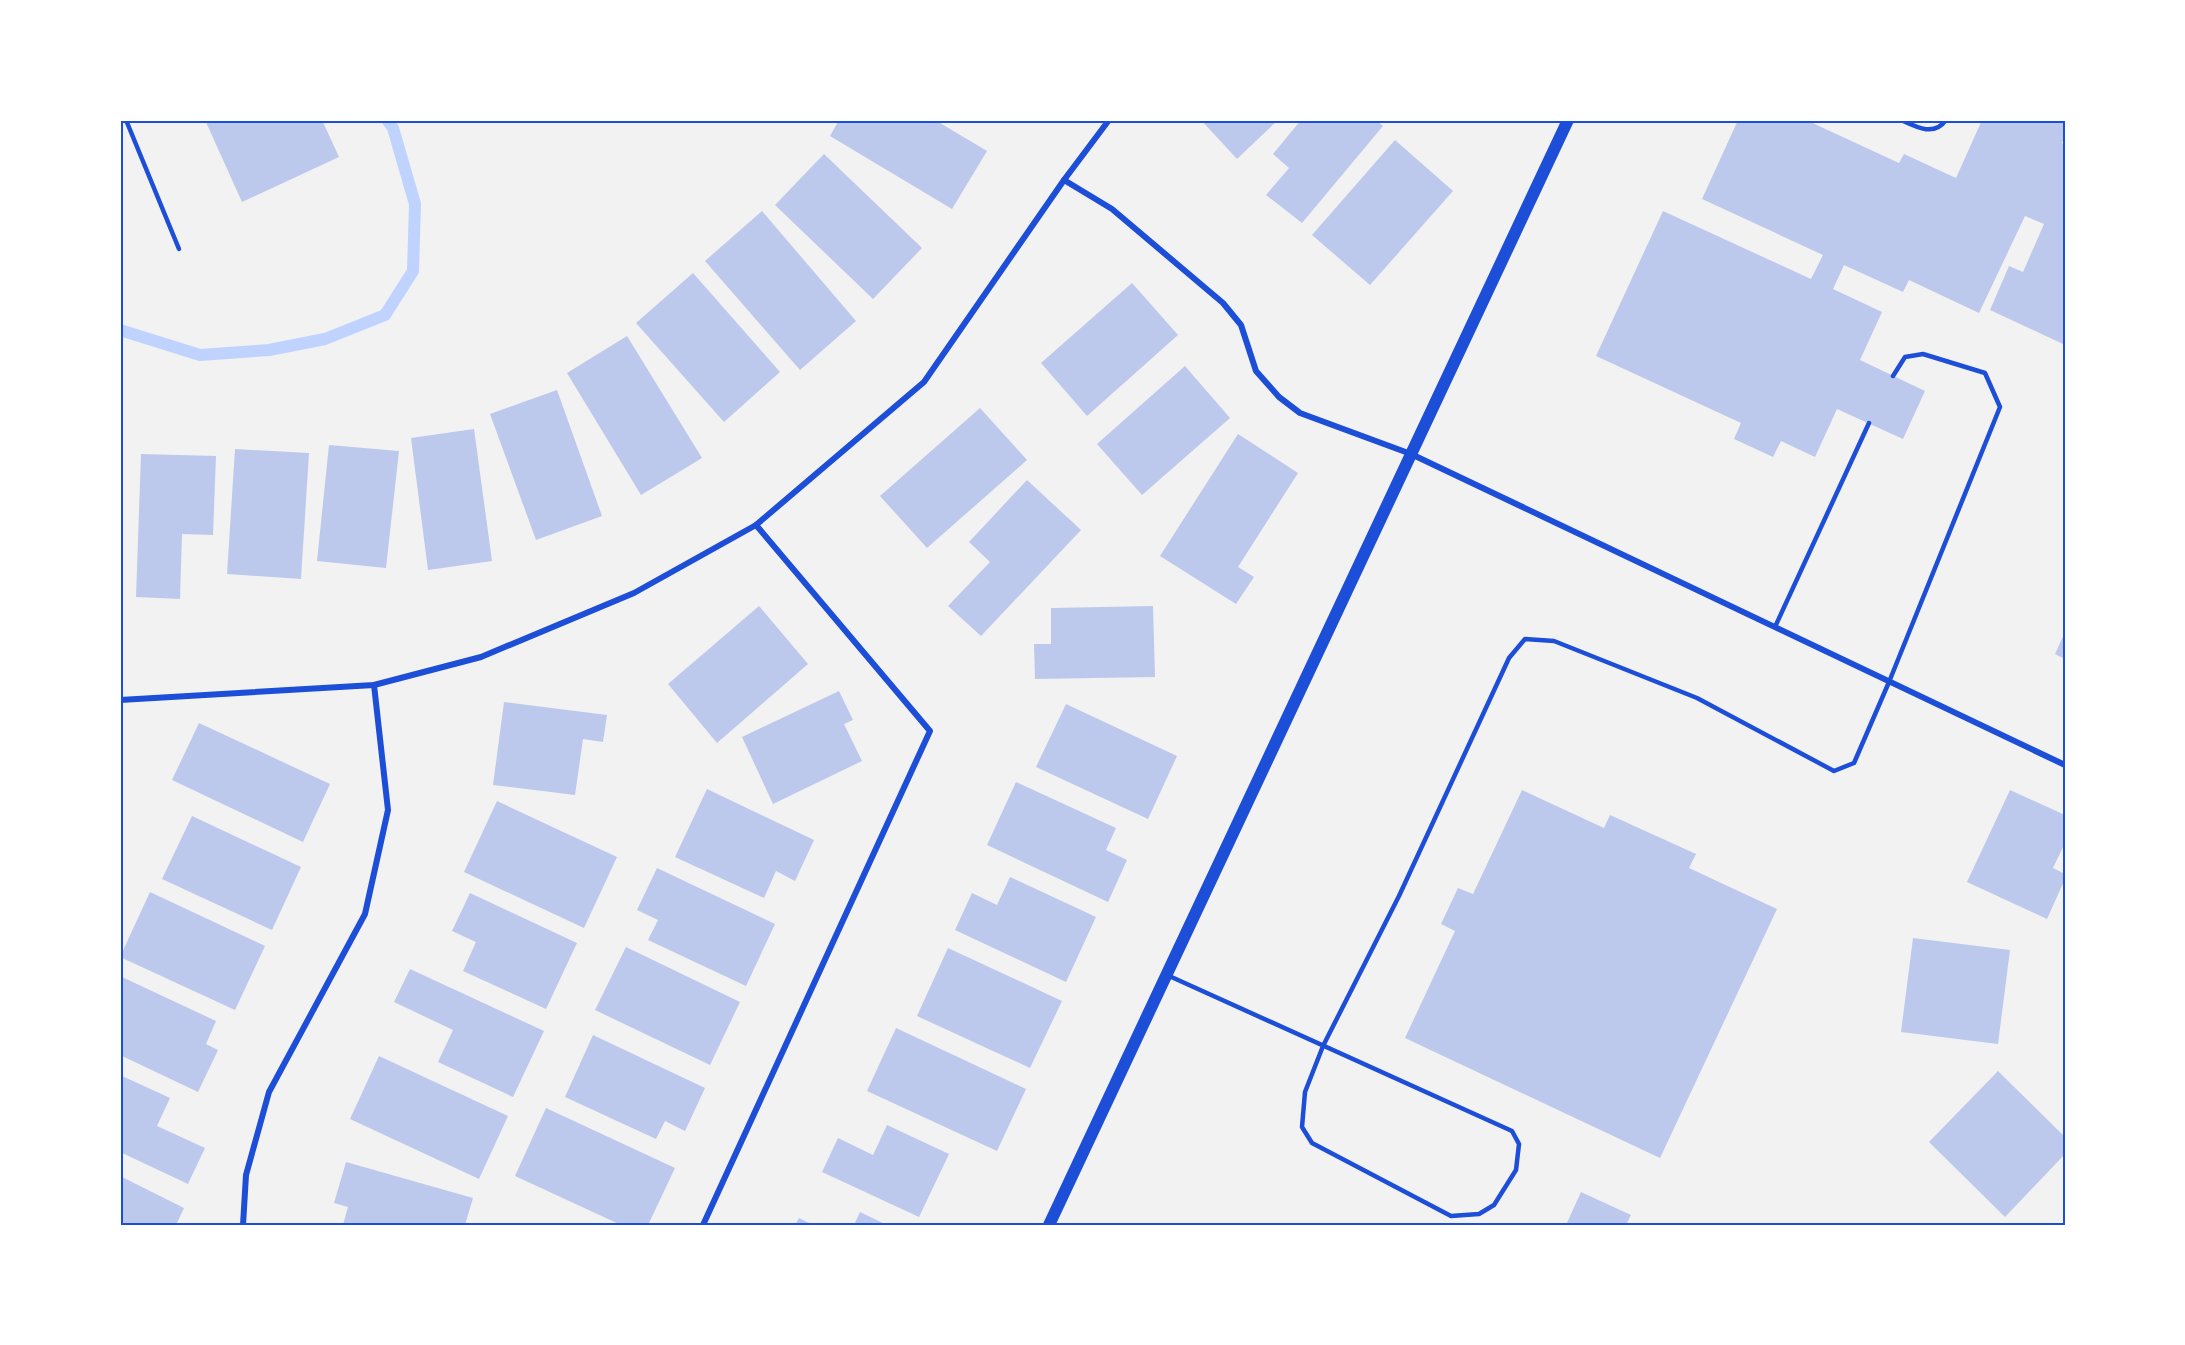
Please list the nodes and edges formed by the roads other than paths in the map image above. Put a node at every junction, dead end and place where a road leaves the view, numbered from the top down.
1 (126, 120) edge
2 (1109, 120) edge
3 (1568, 120) edge
4 (1901, 120) edge
5 (1946, 120) edge
6 (1064, 180) junction
7 (179, 249) dead end
8 (1893, 376) dead end
9 (1869, 423) dead end
10 (1411, 454) junction
11 (756, 525) junction
12 (1775, 627) junction
13 (1889, 682) junction
14 (374, 685) junction
15 (120, 700) edge
16 (2065, 765) edge
17 (1167, 975) junction
18 (1323, 1046) junction
19 (243, 1225) edge
20 (704, 1225) edge
21 (1049, 1225) edge

1 - 7 lane
2 - 6 street
3 - 10 main road
4 - 5 lane
6 - 10 street
6 - 11 street
8 - 13 lane
9 - 12 lane
10 - 12 street
10 - 17 main road
11 - 14 street
11 - 20 street
12 - 13 street
13 - 16 street
13 - 18 lane
14 - 15 street
14 - 19 street
17 - 18 lane
17 - 21 main road
18 - 18 lane

